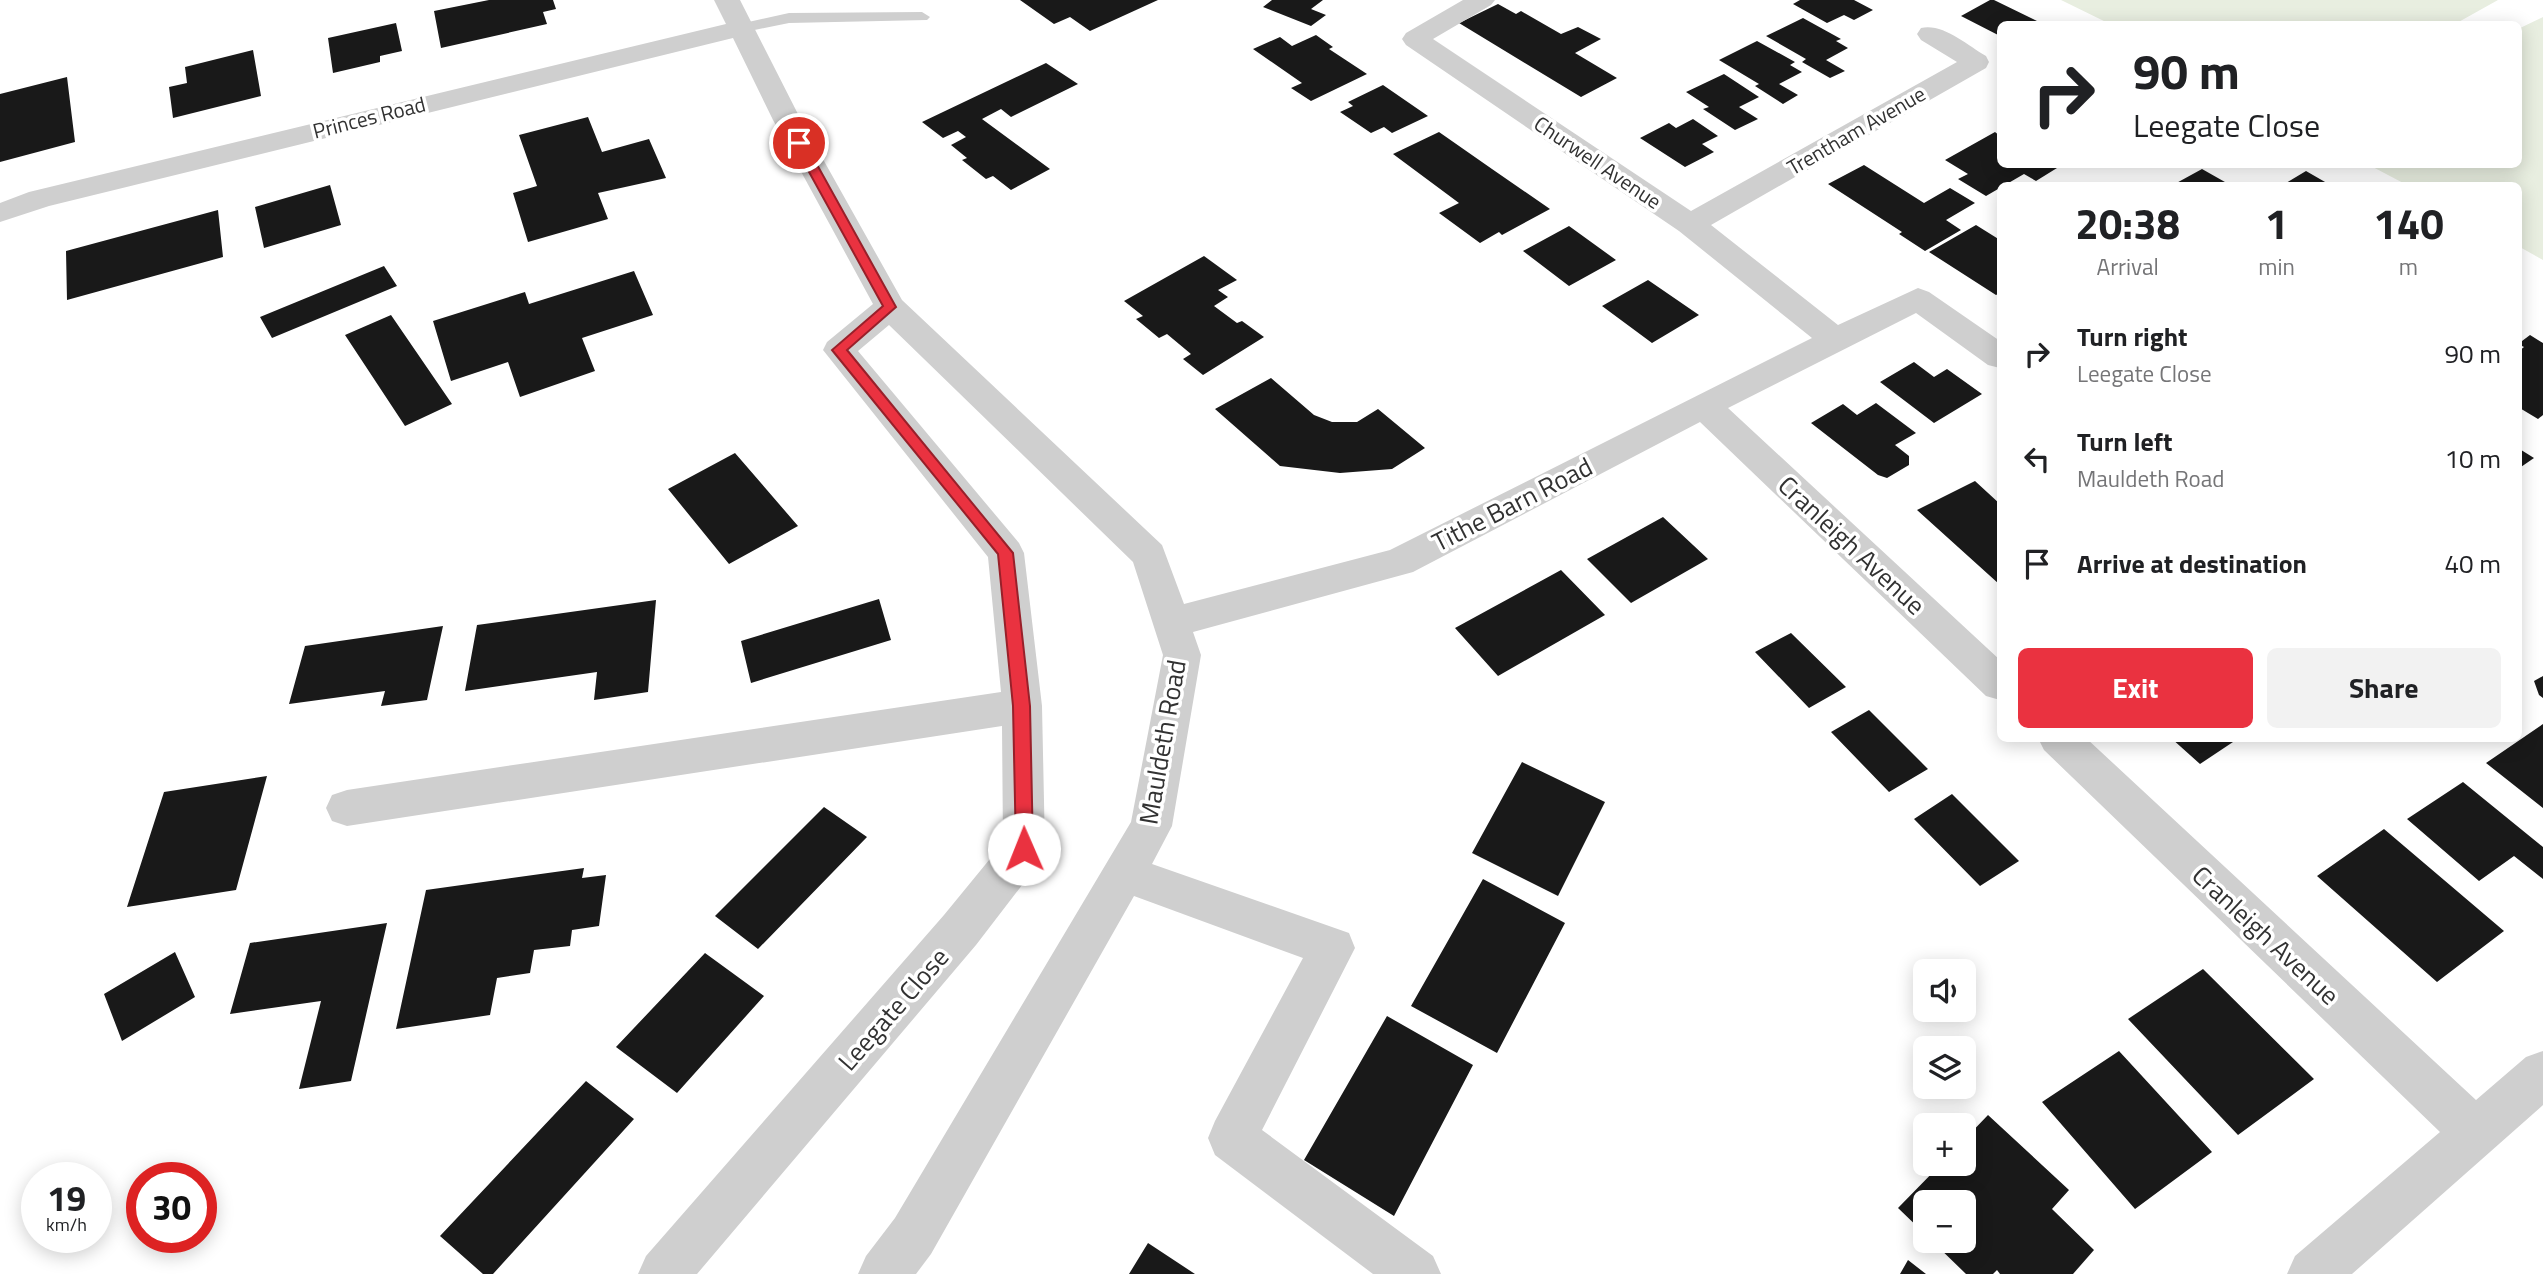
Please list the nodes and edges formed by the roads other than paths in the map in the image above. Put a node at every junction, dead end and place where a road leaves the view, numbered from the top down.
1 (1482, 0) edge
2 (733, 14) edge
3 (922, 17) dead end
4 (1930, 34) dead end
5 (0, 213) edge
6 (1690, 224) junction
7 (890, 307) junction
8 (1836, 340) junction
9 (1997, 355) edge
10 (1704, 405) junction
11 (1172, 622) junction
12 (1997, 681) edge
13 (1022, 706) junction
14 (2062, 742) edge
15 (348, 808) dead end
16 (1123, 873) junction
17 (2543, 1074) edge
18 (2474, 1131) junction
19 (664, 1274) edge
20 (884, 1274) edge
21 (1415, 1274) edge
22 (2313, 1274) edge

1 - 6 street, Churwell Avenue
2 - 3 lane
2 - 5 street, Princes Road
2 - 7 street, Mauldeth Road
4 - 6 street, Trentham Avenue
6 - 8 street, Churwell Avenue
7 - 11 street, Mauldeth Road
7 - 13 street, Leegate Close
8 - 9 street, Tithe Barn Road
8 - 10 street, Tithe Barn Road
10 - 11 street, Tithe Barn Road
10 - 12 street, Cranleigh Avenue
11 - 16 street, Mauldeth Road
13 - 15 street
13 - 19 street, Leegate Close
14 - 18 street, Cranleigh Avenue
16 - 20 street, Mauldeth Road
16 - 21 street
17 - 18 street
18 - 22 street

